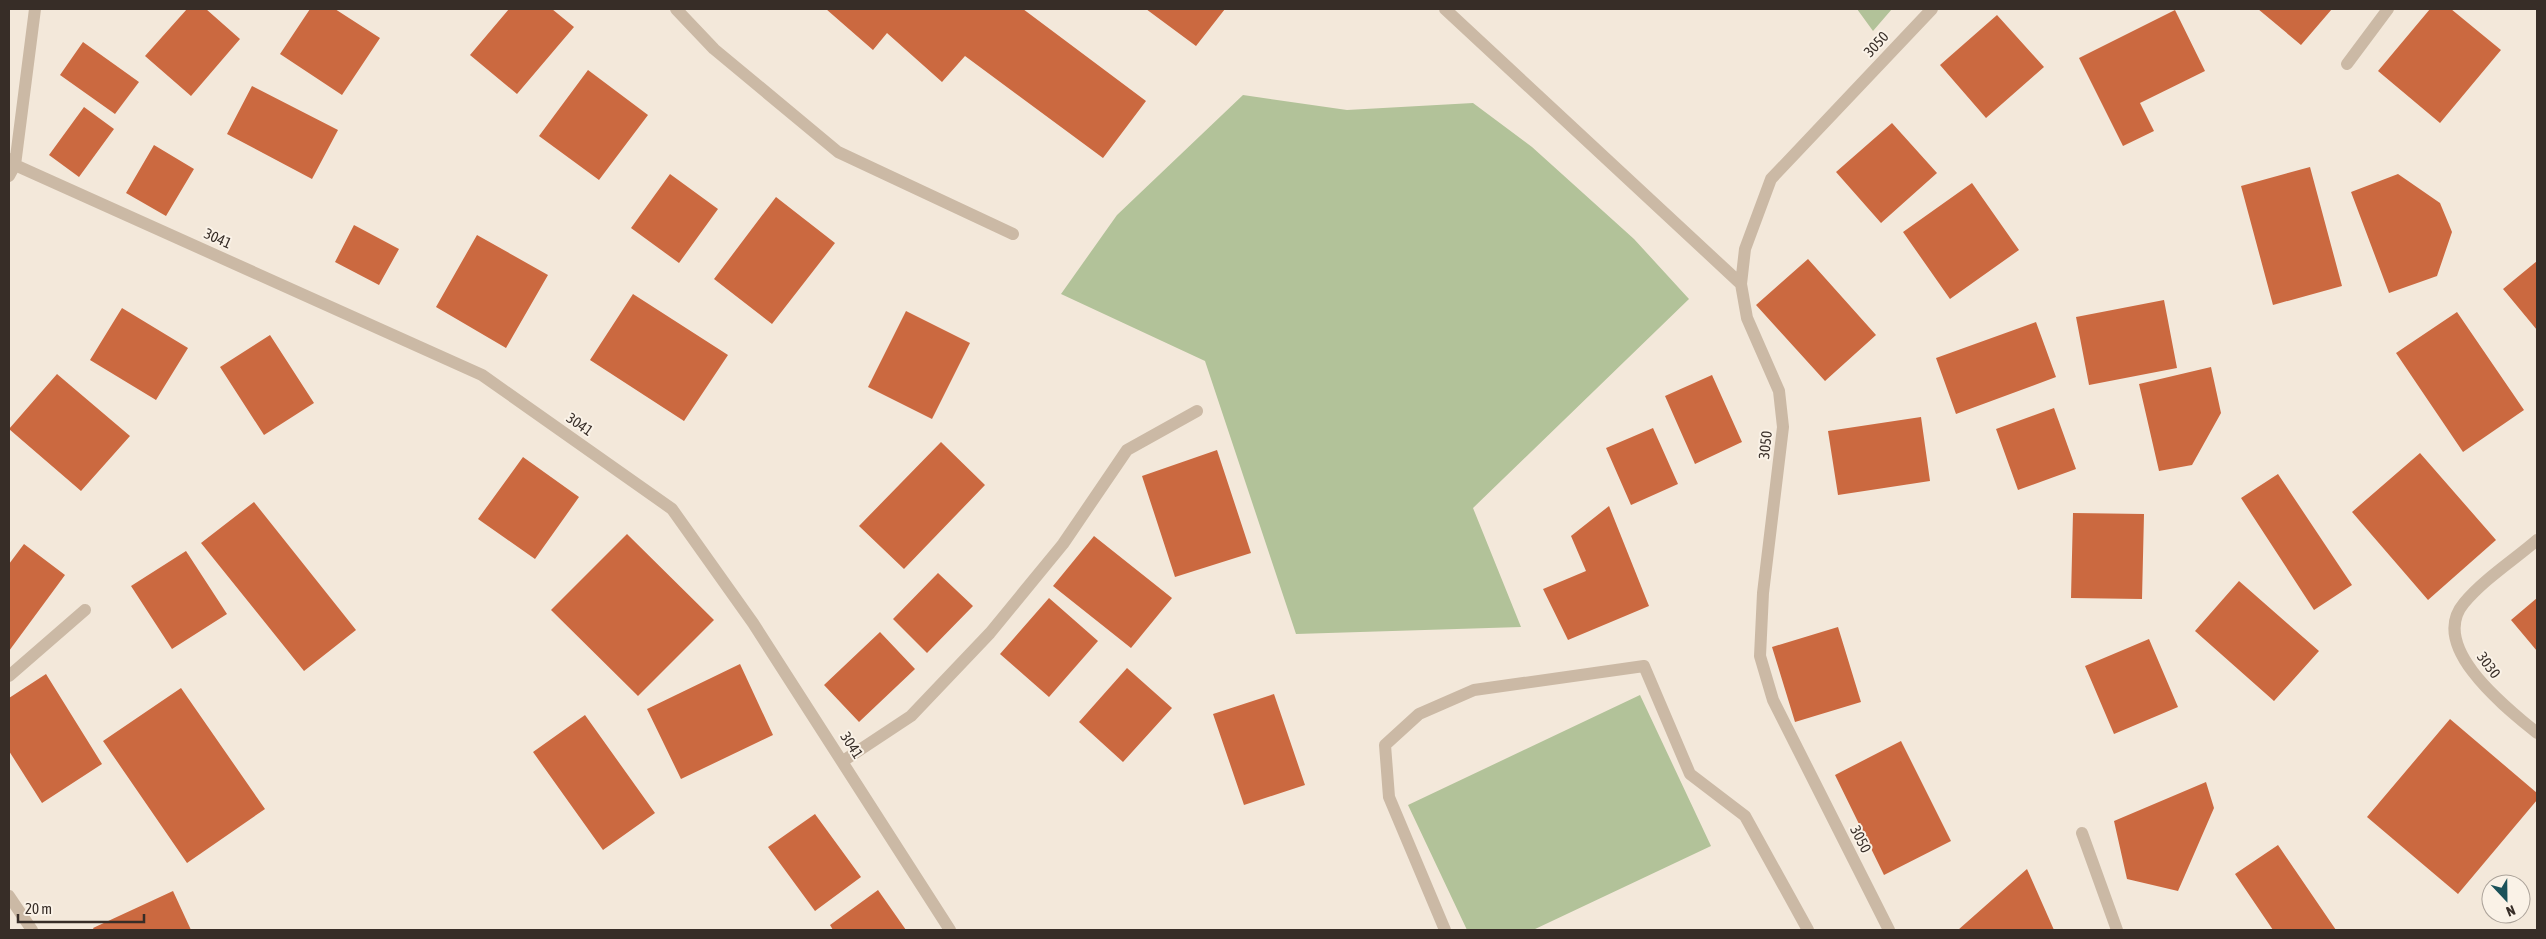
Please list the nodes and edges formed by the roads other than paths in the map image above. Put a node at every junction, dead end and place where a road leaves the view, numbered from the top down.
1 (35, 9) edge
2 (676, 9) edge
3 (1445, 9) edge
4 (1932, 9) edge
5 (2388, 9) edge
6 (2347, 64) dead end
7 (11, 167) edge
8 (1013, 234) dead end
9 (1741, 284) junction
10 (1197, 411) dead end
11 (2537, 540) edge
12 (85, 610) dead end
13 (9, 676) edge
14 (2537, 733) edge
15 (843, 761) junction
16 (2082, 833) dead end
17 (9, 896) edge
18 (32, 930) edge
19 (950, 930) edge
20 (1445, 930) edge
21 (1808, 930) edge
22 (1889, 930) edge
23 (2117, 930) edge

1 - 7 street
2 - 8 street
3 - 9 street
4 - 9 street, 3050
5 - 6 street
7 - 15 street, 3041
9 - 22 street, 3050
10 - 15 street
11 - 14 street, 3030
12 - 13 street
15 - 19 street, 3041
16 - 23 street
17 - 18 street
20 - 21 street

